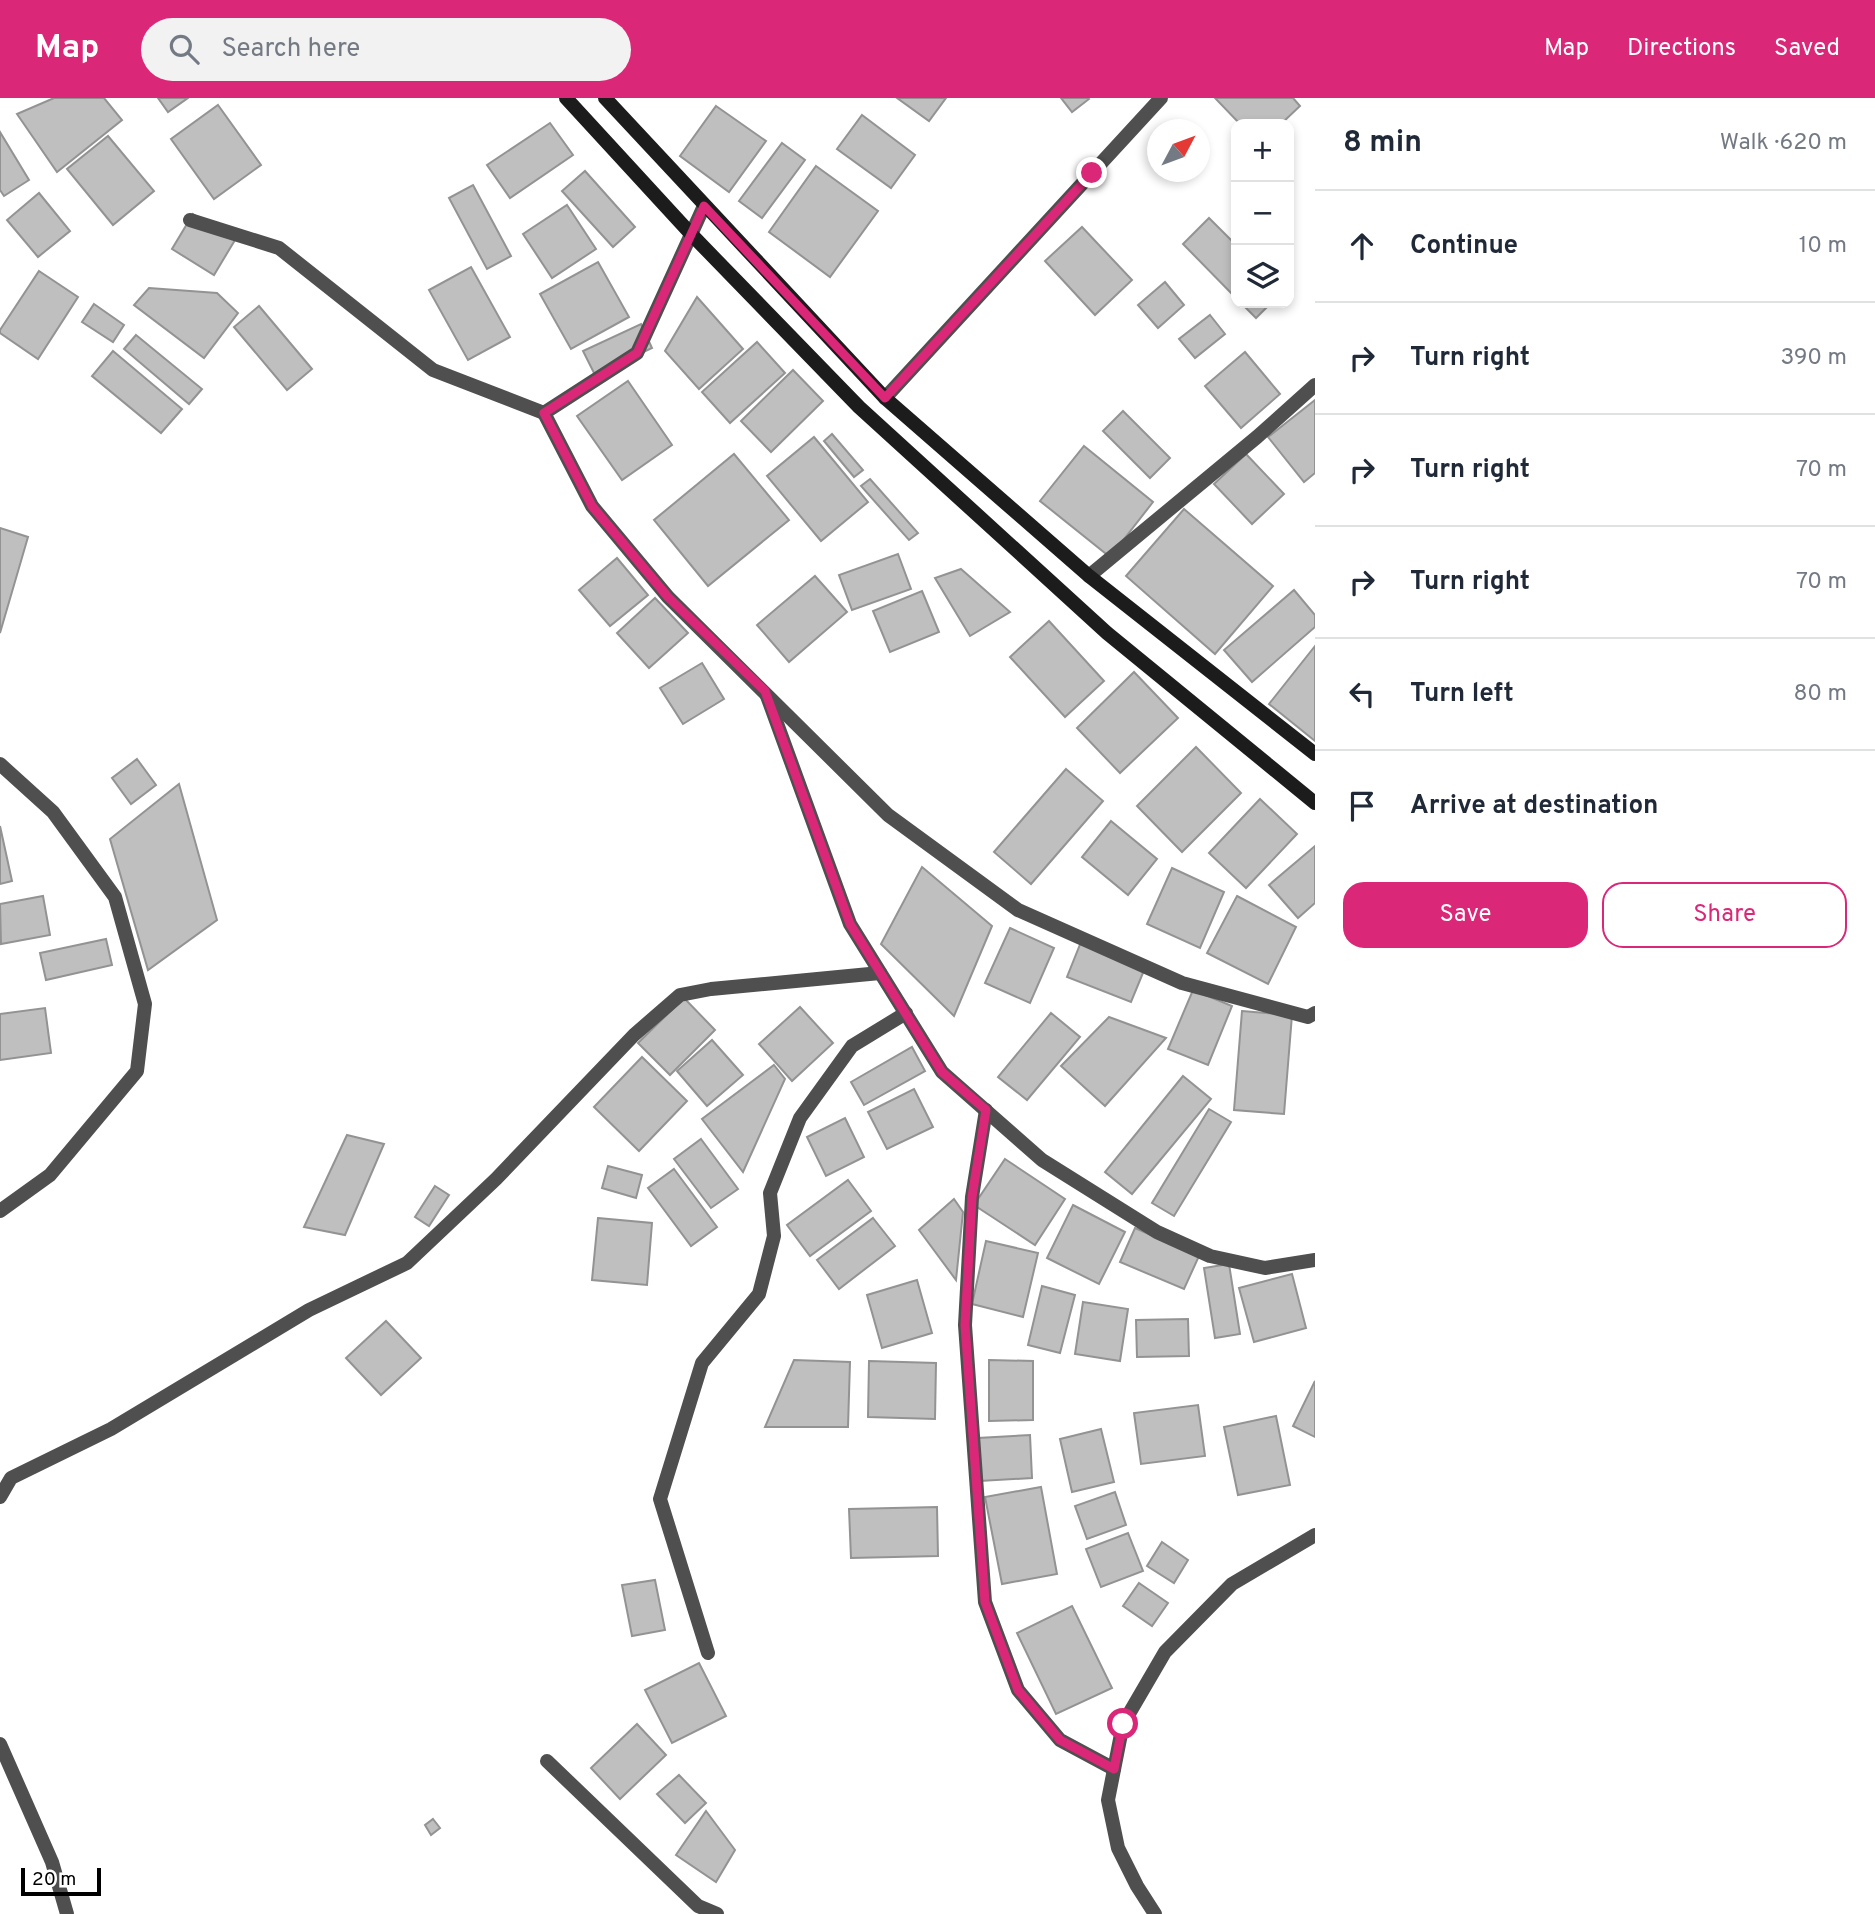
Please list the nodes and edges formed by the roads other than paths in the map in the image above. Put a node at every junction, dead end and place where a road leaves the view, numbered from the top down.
1 (566, 98) edge
2 (605, 98) edge
3 (1161, 98) edge
4 (704, 206) junction
5 (190, 220) dead end
6 (691, 234) junction
7 (1315, 385) edge
8 (885, 398) junction
9 (544, 413) junction
10 (1089, 576) junction
11 (765, 691) junction
12 (1315, 754) edge
13 (0, 764) edge
14 (1315, 803) edge
15 (880, 973) junction
16 (906, 1013) junction
17 (1315, 1013) edge
18 (986, 1110) junction
19 (0, 1212) edge
20 (1315, 1260) edge
21 (0, 1497) edge
22 (1315, 1535) edge
23 (708, 1653) dead end
24 (0, 1744) edge
25 (547, 1761) dead end
26 (1114, 1769) junction
27 (67, 1914) edge
28 (716, 1914) edge
29 (1155, 1914) edge

1 - 6 street
2 - 4 street
3 - 8 street
4 - 6 street
4 - 8 street
5 - 9 street
6 - 9 street
6 - 14 street
7 - 10 street
8 - 10 street
9 - 11 street
10 - 12 street
11 - 15 street
11 - 17 street
13 - 19 street
15 - 16 street
15 - 21 street
16 - 18 street
16 - 23 street
18 - 20 street
18 - 26 street
22 - 26 street
24 - 27 street
25 - 28 street
26 - 29 street

